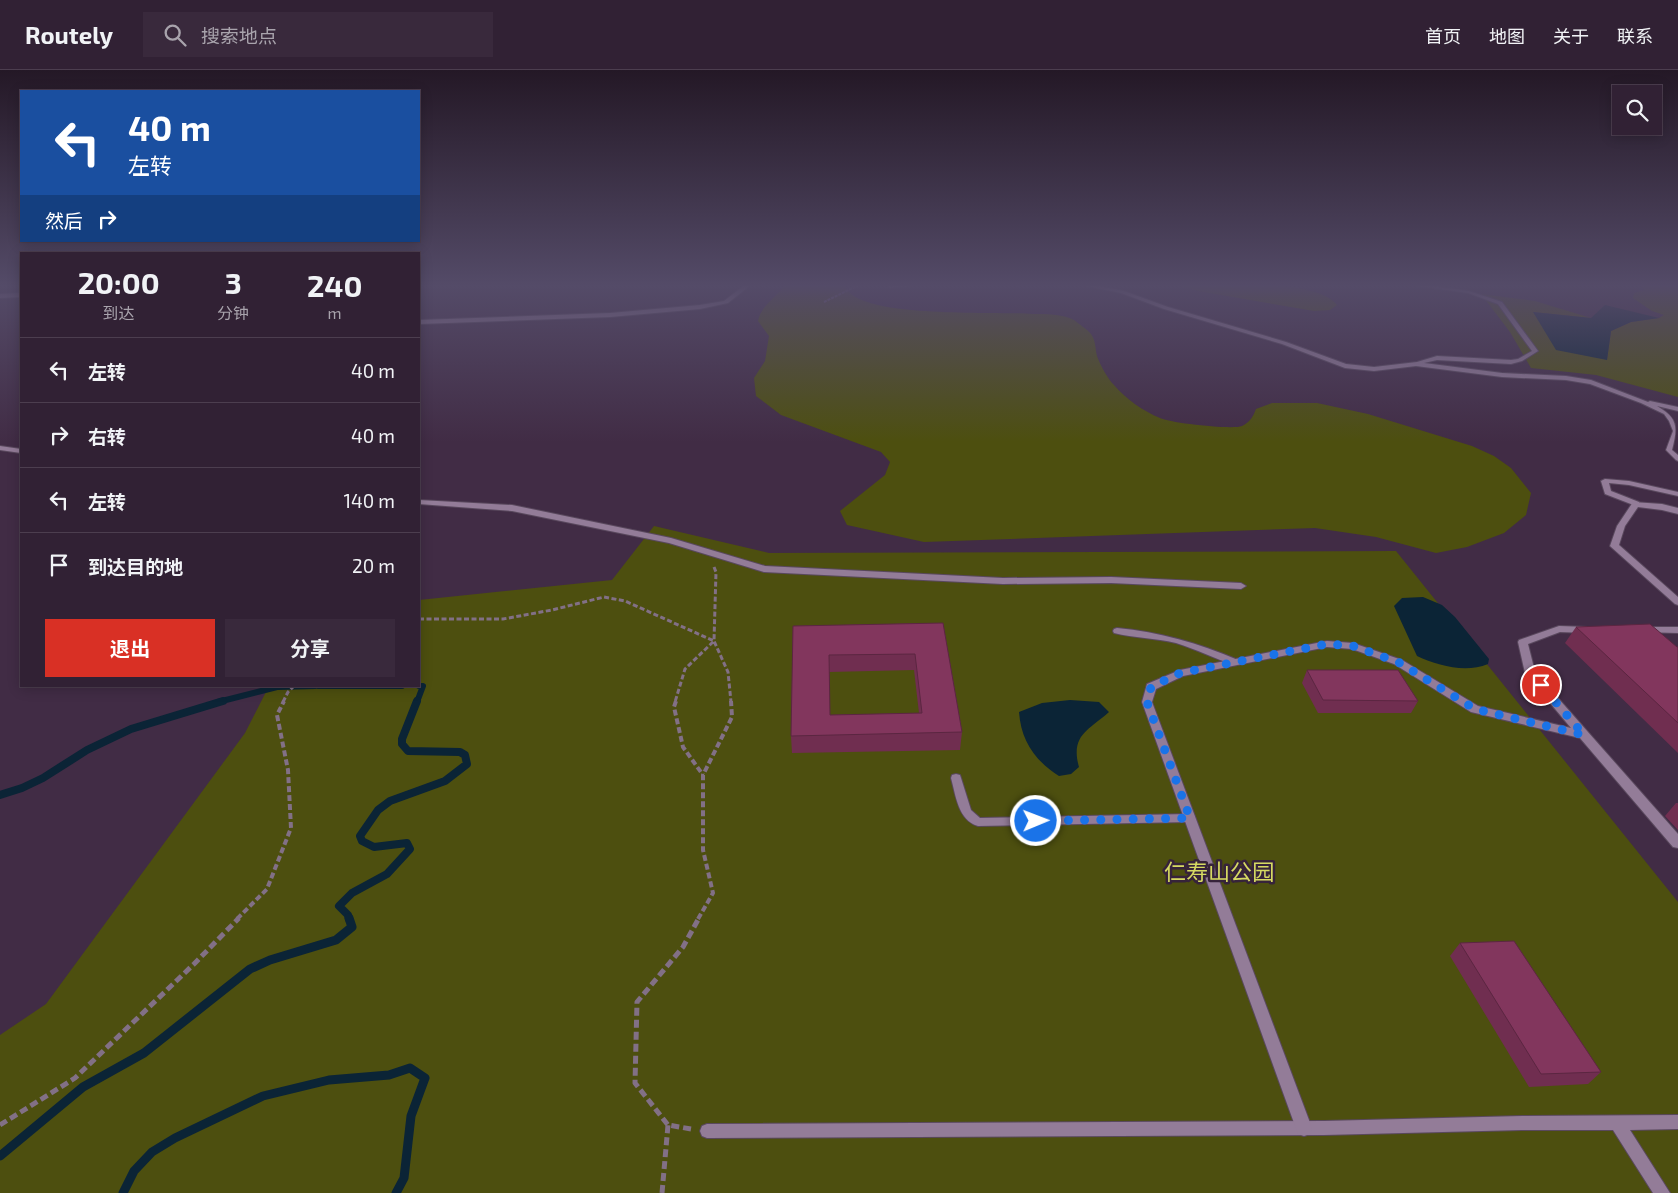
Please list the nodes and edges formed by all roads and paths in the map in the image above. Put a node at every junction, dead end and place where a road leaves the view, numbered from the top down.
1 (1262, 336) edge
2 (1524, 336) edge
3 (1416, 364) junction
4 (1642, 402) junction
5 (1678, 409) edge
6 (0, 448) edge
7 (20, 451) edge
8 (1678, 459) edge
9 (1678, 494) edge
10 (420, 502) edge
11 (1636, 504) junction
12 (1678, 511) edge
13 (708, 553) junction
14 (1241, 586) dead end
15 (1678, 602) edge
16 (420, 618) edge
17 (1117, 630) dead end
18 (1599, 630) edge
19 (1638, 630) edge
20 (1678, 630) edge
21 (714, 641) junction
22 (1235, 662) junction
23 (293, 687) edge
24 (1584, 735) junction
25 (703, 775) junction
26 (956, 778) dead end
27 (1190, 818) junction
28 (1678, 843) edge
29 (1678, 1122) edge
30 (1617, 1123) junction
31 (0, 1125) edge
32 (668, 1125) junction
33 (1304, 1128) junction
34 (707, 1131) joint
35 (662, 1193) edge
36 (1662, 1193) edge

1 - 3 lane
2 - 3 lane
3 - 4 lane
4 - 5 lane
4 - 8 lane
6 - 7 street
9 - 11 lane
10 - 13 street
11 - 12 street
11 - 15 street
13 - 14 street
13 - 21 path
16 - 21 path
17 - 22 lane
18 - 24 street
19 - 20 street
21 - 25 path
21 - 25 path
22 - 24 street
22 - 27 street
23 - 31 path
24 - 28 street
25 - 32 path
26 - 27 lane
27 - 33 street
29 - 30 lane
30 - 33 lane
30 - 36 lane
32 - 34 path
32 - 35 path
33 - 34 lane

